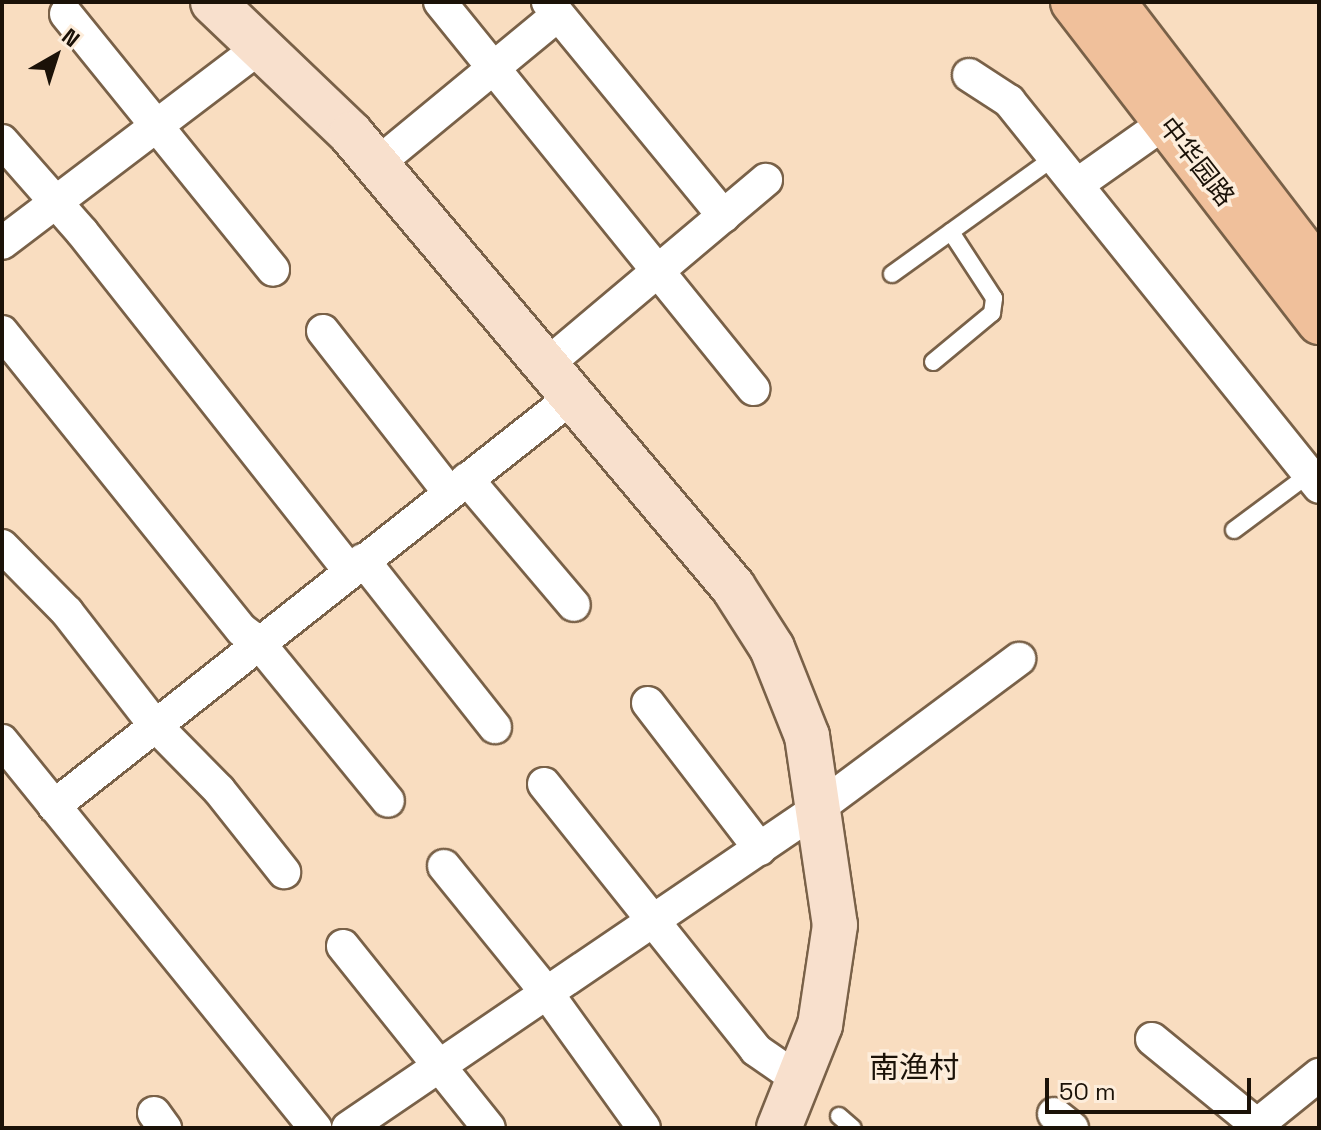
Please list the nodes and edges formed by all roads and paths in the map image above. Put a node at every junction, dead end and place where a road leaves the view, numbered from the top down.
1 (213, 2) edge
2 (440, 2) edge
3 (1073, 2) edge
4 (1113, 2) edge
5 (553, 8) edge
6 (66, 14) dead end
7 (262, 46) junction
8 (494, 69) junction
9 (969, 75) dead end
10 (1177, 113) junction
11 (156, 126) junction
12 (2, 141) edge
13 (1055, 157) junction
14 (377, 164) junction
15 (766, 180) dead end
16 (1078, 184) junction
17 (53, 204) junction
18 (724, 216) junction
19 (951, 232) junction
20 (2, 243) edge
21 (273, 270) dead end
22 (658, 271) junction
23 (1319, 271) edge
24 (892, 274) dead end
25 (1319, 322) edge
26 (323, 331) dead end
27 (2, 332) edge
28 (933, 362) dead end
29 (559, 382) junction
30 (753, 389) dead end
31 (1314, 480) edge
32 (458, 486) junction
33 (1234, 530) dead end
34 (2, 546) edge
35 (356, 565) junction
36 (574, 605) dead end
37 (258, 642) junction
38 (1019, 659) dead end
39 (648, 703) dead end
40 (153, 723) junction
41 (495, 727) dead end
42 (2, 741) edge
43 (544, 784) dead end
44 (388, 801) dead end
45 (54, 806) junction
46 (817, 809) junction
47 (760, 849) junction
48 (444, 866) dead end
49 (284, 872) dead end
50 (650, 923) junction
51 (343, 946) dead end
52 (547, 993) junction
53 (1152, 1039) dead end
54 (441, 1065) junction
55 (1319, 1075) edge
56 (798, 1079) junction
57 (839, 1116) dead end
58 (1286, 1118) edge
59 (315, 1128) edge
60 (348, 1128) edge
61 (489, 1128) edge
62 (644, 1128) edge
63 (779, 1128) edge
64 (853, 1128) edge

1 - 7 street
2 - 8 street
3 - 10 main road, 中华园路
4 - 10 main road, 中华园路
5 - 8 street
5 - 18 street
6 - 11 street
7 - 11 street
7 - 14 street
8 - 14 street
8 - 22 street
9 - 13 street
10 - 16 street
10 - 23 main road, 中华园路
10 - 25 main road, 中华园路
11 - 17 street
11 - 21 street
12 - 17 street
13 - 16 street
13 - 19 lane
14 - 29 street
15 - 18 street
16 - 31 street
17 - 20 street
17 - 35 street
18 - 22 street
19 - 24 lane
19 - 28 lane
22 - 29 street
22 - 30 street
26 - 32 street
27 - 37 street
29 - 32 street
29 - 46 street
31 - 33 lane
32 - 35 street
32 - 36 street
34 - 40 street
35 - 37 street
35 - 41 street
37 - 40 street
37 - 44 street
38 - 46 street
39 - 47 street
40 - 45 street
40 - 49 street
42 - 45 street
43 - 50 street
45 - 59 street
46 - 47 street
46 - 56 street
47 - 50 street
48 - 52 street
50 - 52 street
50 - 56 street
51 - 54 street
52 - 54 street
52 - 62 street
53 - 58 street
54 - 60 street
54 - 61 street
55 - 58 street
56 - 63 street
57 - 64 lane

